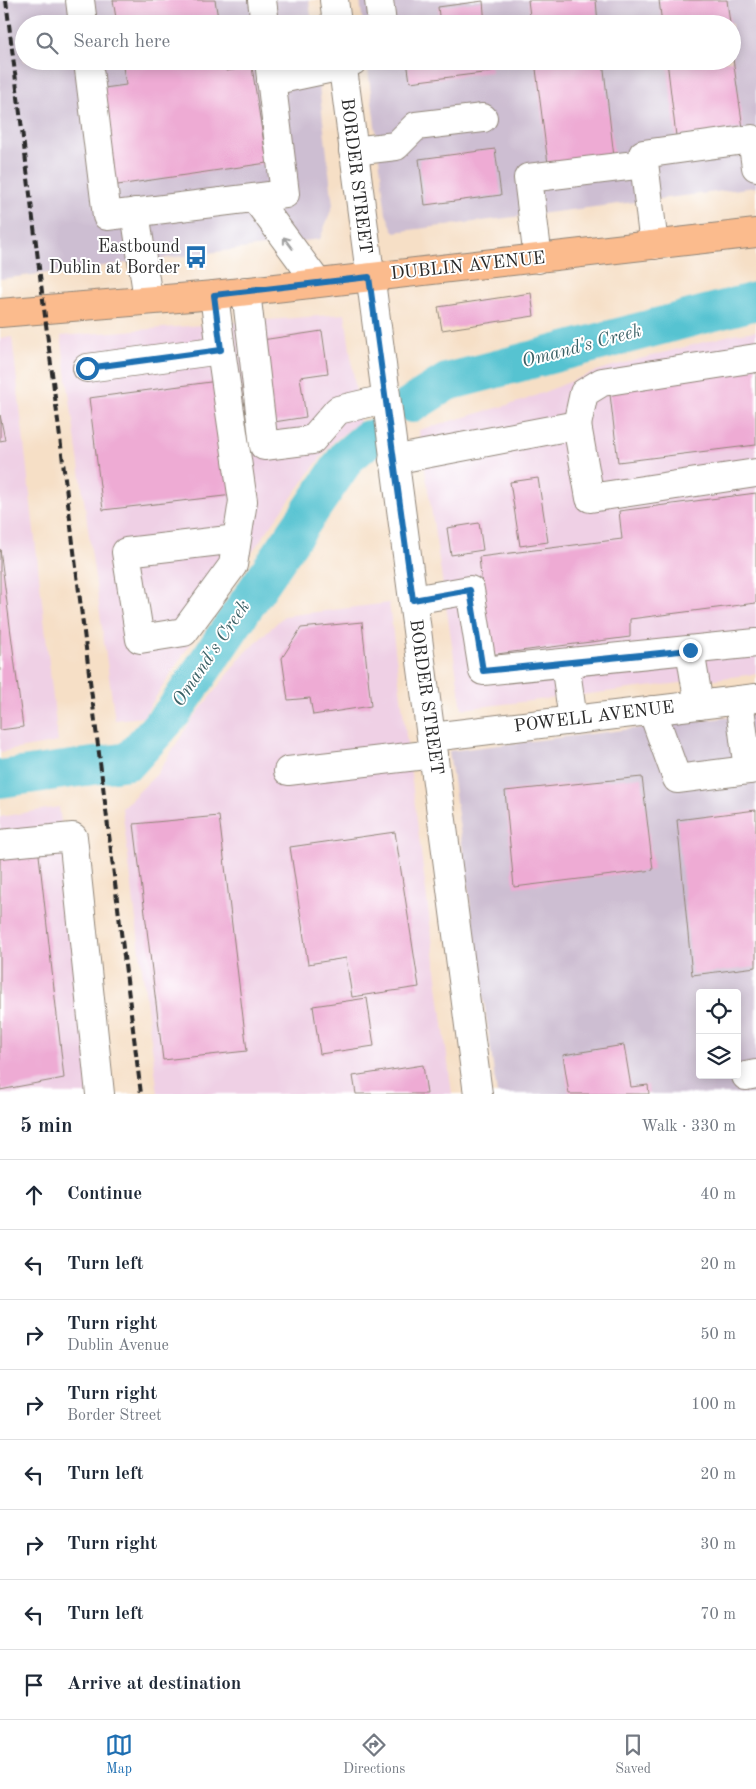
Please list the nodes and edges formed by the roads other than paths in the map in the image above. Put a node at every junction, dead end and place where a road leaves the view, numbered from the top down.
1 (80, 0) edge
2 (262, 0) edge
3 (334, 0) edge
4 (380, 0) edge
5 (82, 15) edge
6 (263, 15) edge
7 (336, 15) edge
8 (381, 15) edge
9 (89, 70) edge
10 (347, 70) edge
11 (270, 71) edge
12 (483, 118) dead end
13 (353, 150) junction
14 (644, 164) junction
15 (756, 167) edge
16 (255, 198) junction
17 (135, 212) junction
18 (756, 233) edge
19 (654, 245) junction
20 (538, 258) junction
21 (369, 277) junction
22 (318, 282) junction
23 (246, 291) junction
24 (214, 295) junction
25 (148, 299) junction
26 (0, 313) edge
27 (221, 350) junction
28 (756, 358) edge
29 (87, 368) dead end
30 (385, 399) junction
31 (577, 425) junction
32 (394, 460) junction
33 (756, 473) edge
34 (237, 539) junction
35 (413, 600) junction
36 (756, 643) edge
37 (690, 650) junction
38 (564, 662) junction
39 (747, 699) edge
40 (699, 705) junction
41 (652, 710) junction
42 (573, 720) junction
43 (433, 746) junction
44 (752, 770) edge
45 (288, 771) dead end
46 (0, 844) edge
47 (100, 1094) edge
48 (478, 1094) edge

1 - 5 street
2 - 6 street
3 - 7 street
4 - 8 street
9 - 17 street
10 - 13 street, BORDER STREET
11 - 16 street
12 - 13 street
13 - 21 street, BORDER STREET
14 - 15 street
14 - 19 street
14 - 20 street
16 - 17 street
22 -> 16 street
17 - 25 street
18 - 19 main road, DUBLIN AVENUE
19 - 20 main road, DUBLIN AVENUE
20 - 21 main road, DUBLIN AVENUE
21 - 22 main road, DUBLIN AVENUE
21 - 30 street, BORDER STREET
22 - 23 main road, DUBLIN AVENUE
23 - 24 main road, DUBLIN AVENUE
23 - 30 street
24 - 25 main road, DUBLIN AVENUE
24 - 27 street
25 - 26 main road, DUBLIN AVENUE
27 - 29 street
27 - 34 street
28 - 31 street
30 - 32 street, BORDER STREET
31 - 32 street
31 - 33 street
32 - 35 street, BORDER STREET
34 - 34 street
35 - 38 street
35 - 43 street, BORDER STREET
36 - 37 street
37 - 38 street
37 - 40 street
38 - 42 street
39 - 40 street, POWELL AVENUE
39 - 44 street
40 - 41 street, POWELL AVENUE
41 - 42 street, POWELL AVENUE
41 - 44 street
42 - 43 street, POWELL AVENUE
43 - 45 street, POWELL AVENUE
43 - 48 street, BORDER STREET
46 - 47 street

